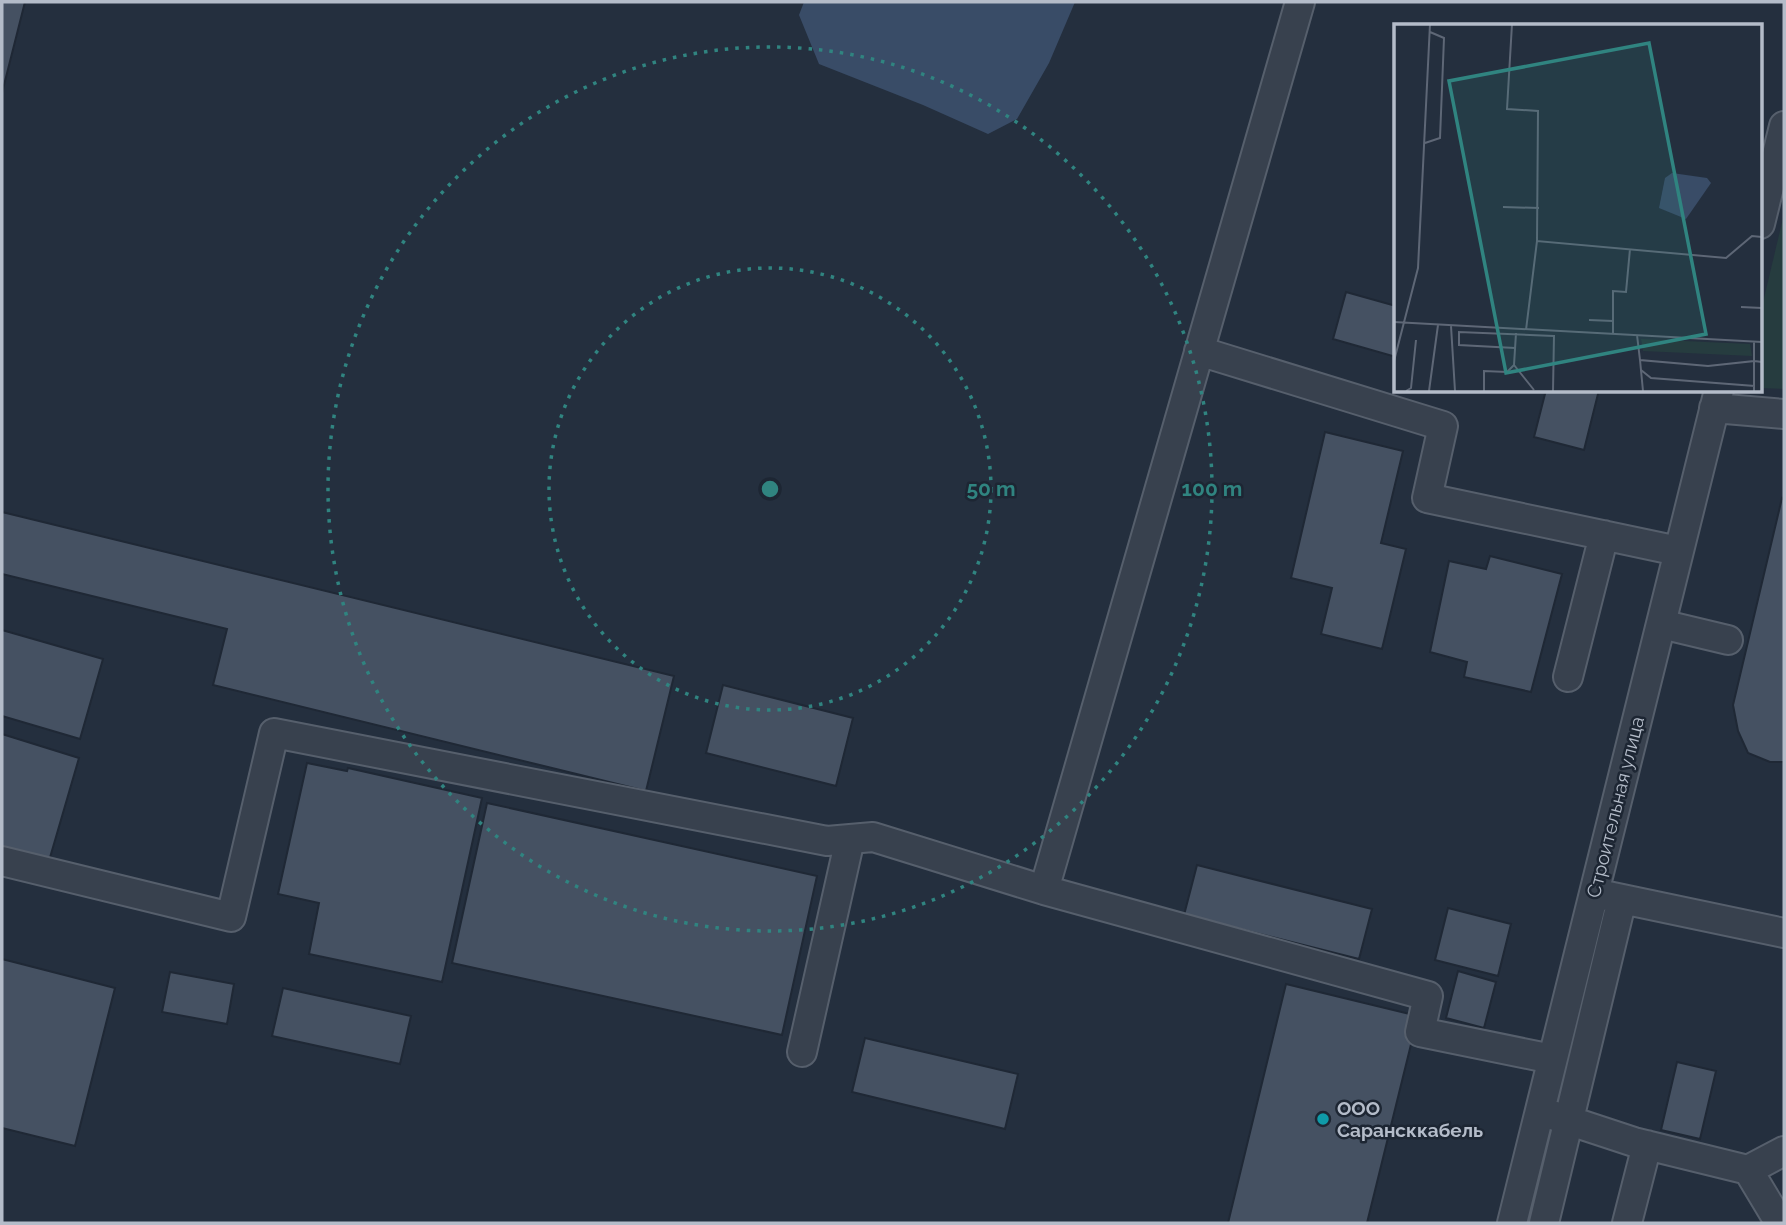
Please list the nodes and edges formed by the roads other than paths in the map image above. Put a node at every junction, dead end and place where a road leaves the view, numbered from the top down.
1 (1300, 2) edge
2 (1784, 126) edge
3 (1762, 217) edge
4 (1199, 351) junction
5 (1716, 399) edge
6 (1784, 414) edge
7 (1604, 535) junction
8 (1678, 551) junction
9 (1661, 624) junction
10 (1728, 640) dead end
11 (1568, 677) dead end
12 (849, 839) junction
13 (2, 861) edge
14 (1044, 890) junction
15 (1594, 893) junction
16 (1622, 899) junction
17 (1784, 933) edge
18 (802, 1052) dead end
19 (1552, 1059) junction
20 (1539, 1111) junction
21 (1569, 1120) junction
22 (1647, 1145) junction
23 (1784, 1151) edge
24 (1748, 1170) junction
25 (1780, 1222) edge
26 (1511, 1223) edge
27 (1544, 1223) edge
28 (1627, 1223) edge

1 - 4 street
2 - 3 street
4 - 7 street
4 - 14 street
5 - 6 street
5 - 8 street, Строительная улица
7 - 8 street
7 - 11 street
8 - 9 street, Строительная улица
9 - 10 street
9 - 15 street, Строительная улица
12 - 13 street
12 - 14 street
12 - 18 street
14 - 19 street
15 - 16 street
15 - 19 street, Строительная улица
16 - 17 street
16 - 21 street
19 - 20 street, Строительная улица
20 - 21 street
20 - 26 street, Строительная улица
21 - 22 street
21 - 27 street
22 - 24 street
22 - 28 street
23 - 24 street
24 - 25 street

